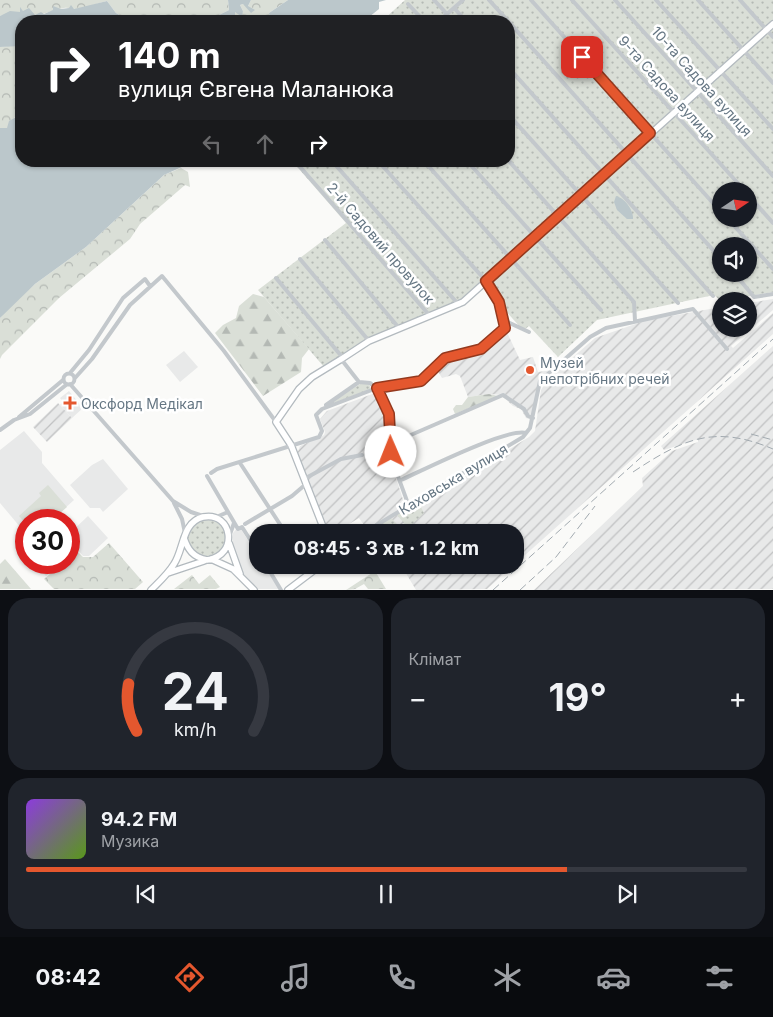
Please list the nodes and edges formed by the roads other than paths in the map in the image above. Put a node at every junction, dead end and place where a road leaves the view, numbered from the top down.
1 (434, 0) edge
2 (463, 0) edge
3 (489, 0) edge
4 (531, 0) edge
5 (572, 0) edge
6 (615, 0) edge
7 (656, 0) edge
8 (698, 0) edge
9 (740, 0) edge
10 (408, 4) dead end
11 (454, 8) junction
12 (447, 14) joint
13 (418, 15) edge
14 (460, 15) edge
15 (502, 15) edge
16 (773, 24) edge
17 (515, 30) edge
18 (767, 30) junction
19 (773, 37) edge
20 (744, 51) junction
21 (720, 71) junction
22 (515, 75) edge
23 (773, 83) edge
24 (697, 92) junction
25 (673, 112) junction
26 (515, 123) edge
27 (773, 129) edge
28 (650, 133) junction
29 (628, 155) junction
30 (300, 167) edge
31 (337, 167) edge
32 (383, 167) edge
33 (429, 167) edge
34 (472, 167) edge
35 (514, 167) edge
36 (605, 175) junction
37 (773, 176) edge
38 (737, 182) edge
39 (581, 196) junction
40 (712, 202) edge
41 (758, 206) edge
42 (559, 217) junction
43 (773, 223) edge
44 (736, 228) edge
45 (535, 238) junction
46 (324, 240) dead end
47 (712, 249) edge
48 (512, 258) junction
49 (300, 259) dead end
50 (773, 269) edge
51 (276, 278) dead end
52 (486, 281) junction
53 (741, 282) edge
54 (150, 286) junction
55 (773, 294) edge
56 (712, 295) edge
57 (678, 303) dead end
58 (459, 305) junction
59 (601, 310) dead end
60 (430, 317) junction
61 (503, 320) junction
62 (634, 321) junction
63 (570, 325) dead end
64 (399, 328) junction
65 (529, 332) dead end
66 (369, 341) junction
67 (727, 349) dead end
68 (342, 358) junction
69 (70, 373) junction
70 (74, 378) junction
71 (63, 380) junction
72 (359, 382) junction
73 (68, 384) junction
74 (377, 388) junction
75 (322, 409) junction
76 (19, 417) junction
77 (533, 418) junction
78 (276, 422) junction
79 (0, 430) edge
80 (526, 433) junction
81 (390, 444) junction
82 (291, 446) junction
83 (362, 455) dead end
84 (240, 464) junction
85 (401, 480) junction
86 (305, 481) junction
87 (173, 501) junction
88 (409, 506) junction
89 (271, 509) junction
90 (228, 512) junction
91 (211, 517) junction
92 (234, 523) junction
93 (245, 524) dead end
94 (280, 524) edge
95 (322, 524) edge
96 (379, 524) edge
97 (185, 536) junction
98 (229, 538) junction
99 (249, 538) edge
100 (209, 560) junction
101 (168, 573) junction
102 (271, 574) edge
103 (309, 574) edge
104 (241, 576) junction
105 (151, 590) edge
106 (254, 590) edge
107 (281, 590) edge
108 (288, 590) edge

1 - 12 street
2 - 11 street
3 - 15 street
4 - 28 street
5 - 25 street, 9-та Садова вулиця
6 - 24 street, 10-та Садова вулиця
7 - 21 street
8 - 20 street
9 - 18 street
10 - 13 street
11 - 12 street
11 - 14 street
16 - 18 main road
17 - 29 street
18 - 19 street
18 - 20 main road
20 - 21 main road
20 - 23 street
21 - 24 main road
21 - 27 street
22 - 36 street
24 - 25 main road
24 - 37 street, 10-та Садова вулиця
25 - 28 main road
25 - 38 street, 9-та Садова вулиця
26 - 39 street
28 - 29 main road
28 - 40 street
29 - 36 main road
29 - 47 street
30 - 60 street, 2-й Садовий провулок
31 - 58 street
32 - 52 street
33 - 48 street
34 - 45 street
35 - 42 street
36 - 39 main road
36 - 56 street
39 - 42 main road
39 - 57 street
41 - 43 street
42 - 45 main road
42 - 62 street
44 - 50 street
45 - 48 main road
45 - 59 street
46 - 64 street
48 - 52 main road
48 - 63 street
49 - 66 street
51 - 68 street
52 - 58 main road
52 - 61 street
53 - 55 street
54 - 69 street
54 - 70 street
54 - 78 street
58 - 60 main road
60 - 64 main road
61 - 65 street
61 - 74 street
62 - 67 street
62 - 77 street
64 - 66 main road
66 - 68 main road
68 - 72 street
68 - 78 main road
69 - 70 street
69 - 71 street
70 - 73 street
71 - 73 street
71 - 76 street
72 - 74 street
72 - 75 street
73 - 76 street
73 - 87 street
74 - 75 street
74 - 81 street
75 - 82 street
76 - 79 street
77 - 80 street
77 - 81 street
78 - 82 main road
80 - 85 street
80 - 88 street, Каховська вулиця
81 - 85 street
82 - 84 street
82 - 86 main road
83 - 86 street
84 - 89 street
84 - 90 street
85 - 88 street
86 - 89 street
86 - 95 main road
87 - 91 street
87 - 97 street
88 - 96 street, Каховська вулиця
89 - 93 street
89 - 94 street
90 - 91 street
90 - 92 street
91 - 97 main road
91 - 98 main road
92 - 98 street
92 - 99 street
97 - 100 main road
97 - 101 main road
98 - 100 main road
98 - 104 main road
100 - 101 main road
100 - 104 main road
101 - 105 main road
102 - 107 street
103 - 108 main road
104 - 106 main road

